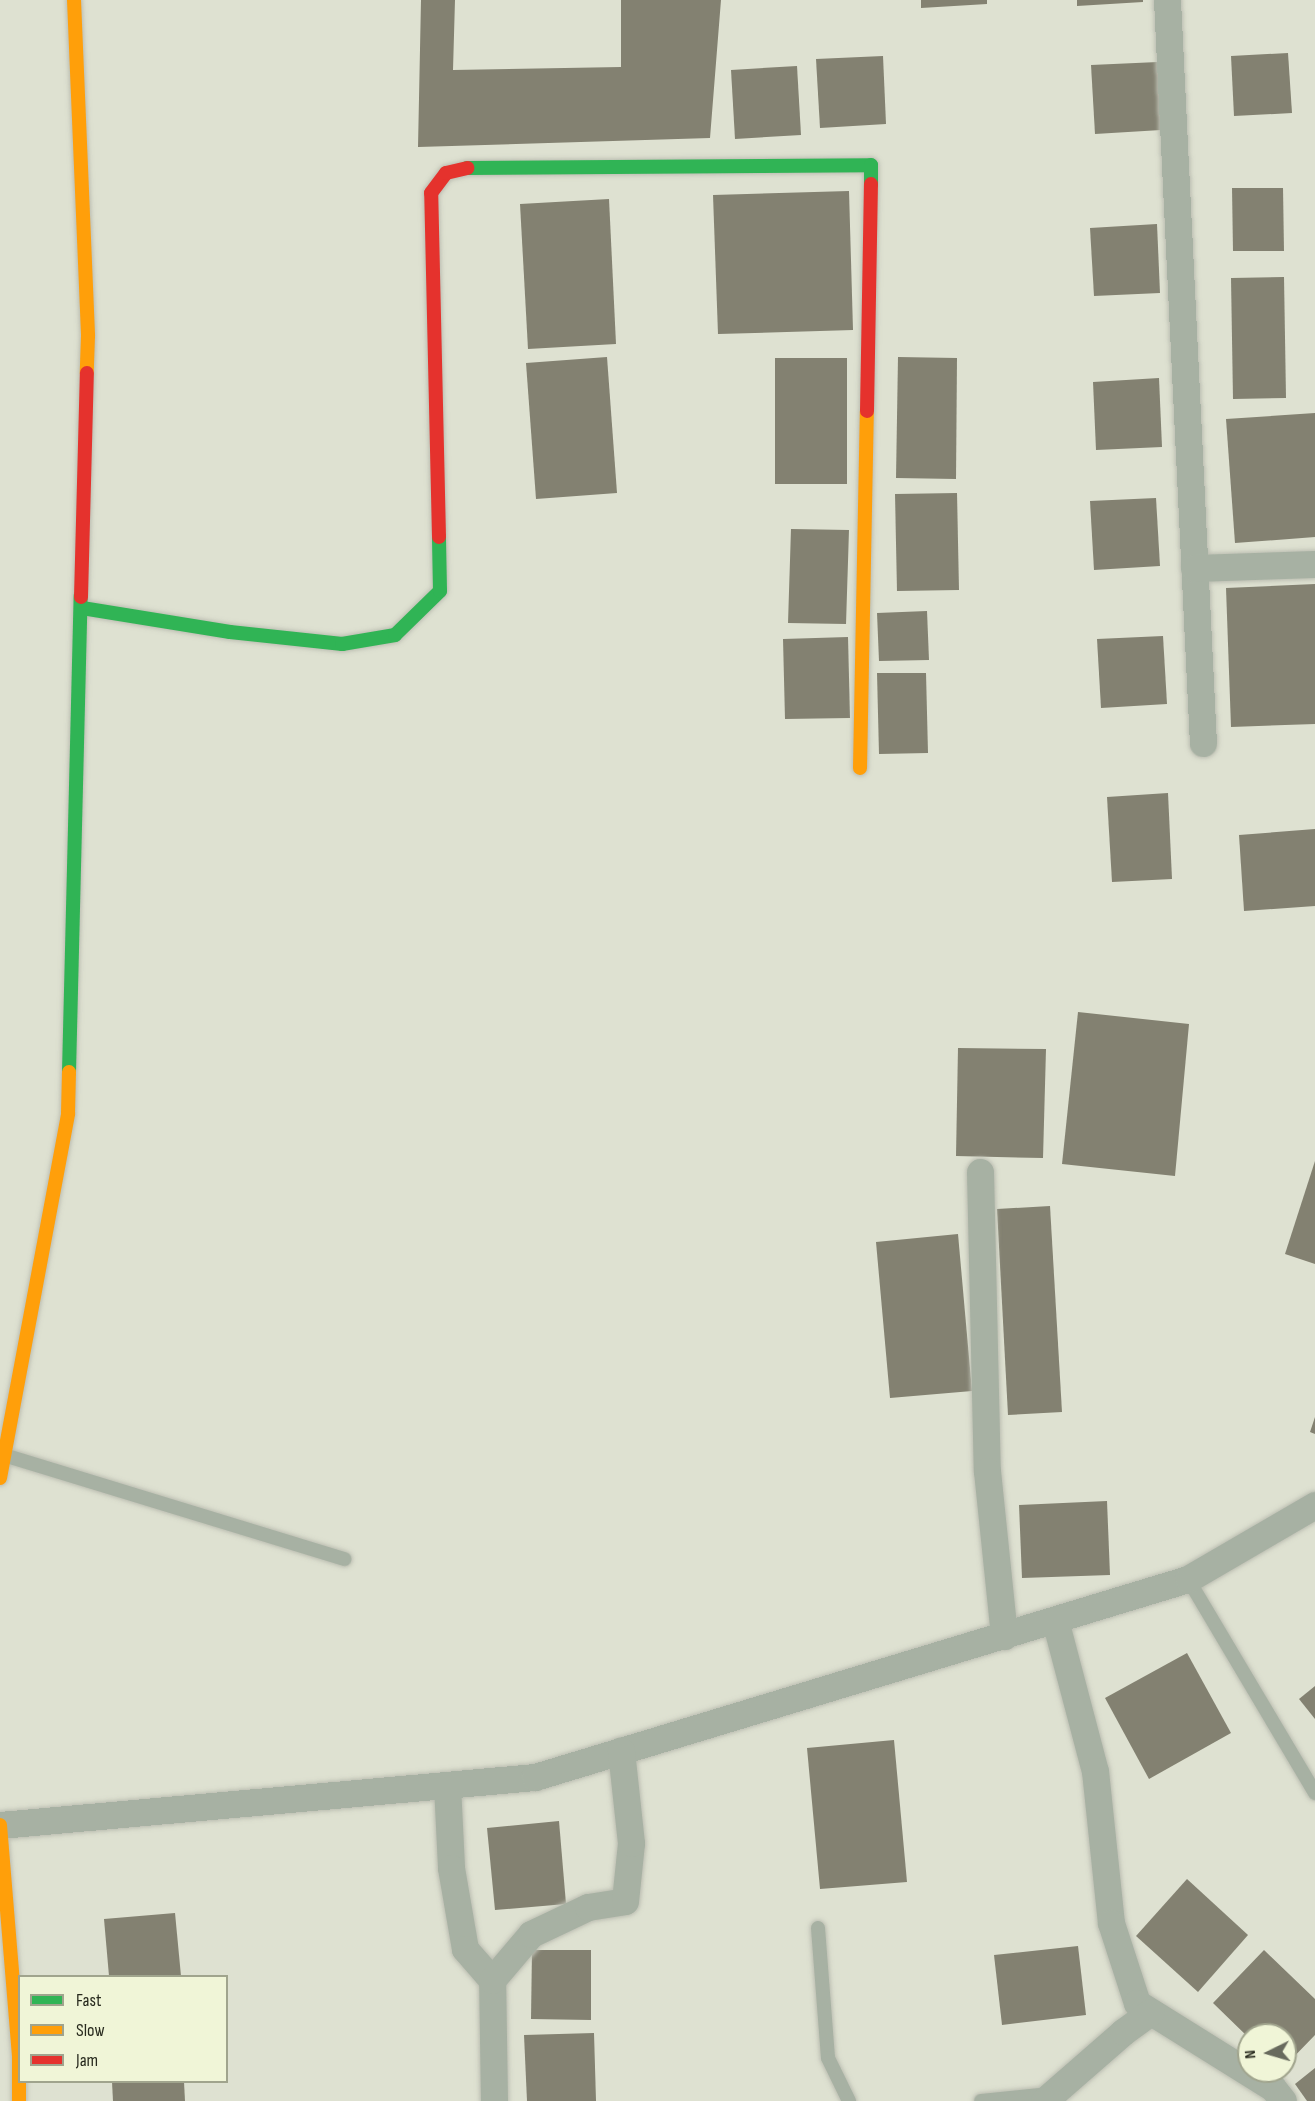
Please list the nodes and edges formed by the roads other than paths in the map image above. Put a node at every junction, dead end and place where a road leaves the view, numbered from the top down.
1 (74, 0) edge
2 (1167, 0) edge
3 (1315, 564) edge
4 (1194, 568) junction
5 (82, 608) junction
6 (1203, 743) dead end
7 (860, 768) dead end
8 (980, 1172) dead end
9 (6, 1408) edge
10 (4, 1455) junction
11 (0, 1478) edge
12 (1315, 1505) edge
13 (344, 1559) dead end
14 (1188, 1580) junction
15 (1055, 1620) junction
16 (1004, 1636) junction
17 (621, 1752) junction
18 (447, 1785) junction
19 (1315, 1793) edge
20 (0, 1825) edge
21 (818, 1928) dead end
22 (492, 1980) junction
23 (1151, 2012) junction
24 (9, 2058) edge
25 (1047, 2097) edge
26 (19, 2101) edge
27 (494, 2101) edge
28 (849, 2101) edge
29 (981, 2101) edge
30 (1283, 2101) edge

1 - 5 street
2 - 4 street
3 - 4 street
4 - 6 street
5 - 7 street
5 - 9 street
8 - 16 street
9 - 10 street
10 - 11 street
10 - 13 lane
12 - 14 street
14 - 15 street
14 - 19 lane
15 - 16 street
15 - 23 street
16 - 17 street
17 - 18 street
17 - 22 street
18 - 20 street
18 - 22 street
20 - 24 street
21 - 28 lane
22 - 27 street
23 - 25 street
23 - 30 street
24 - 26 street
25 - 29 lane

